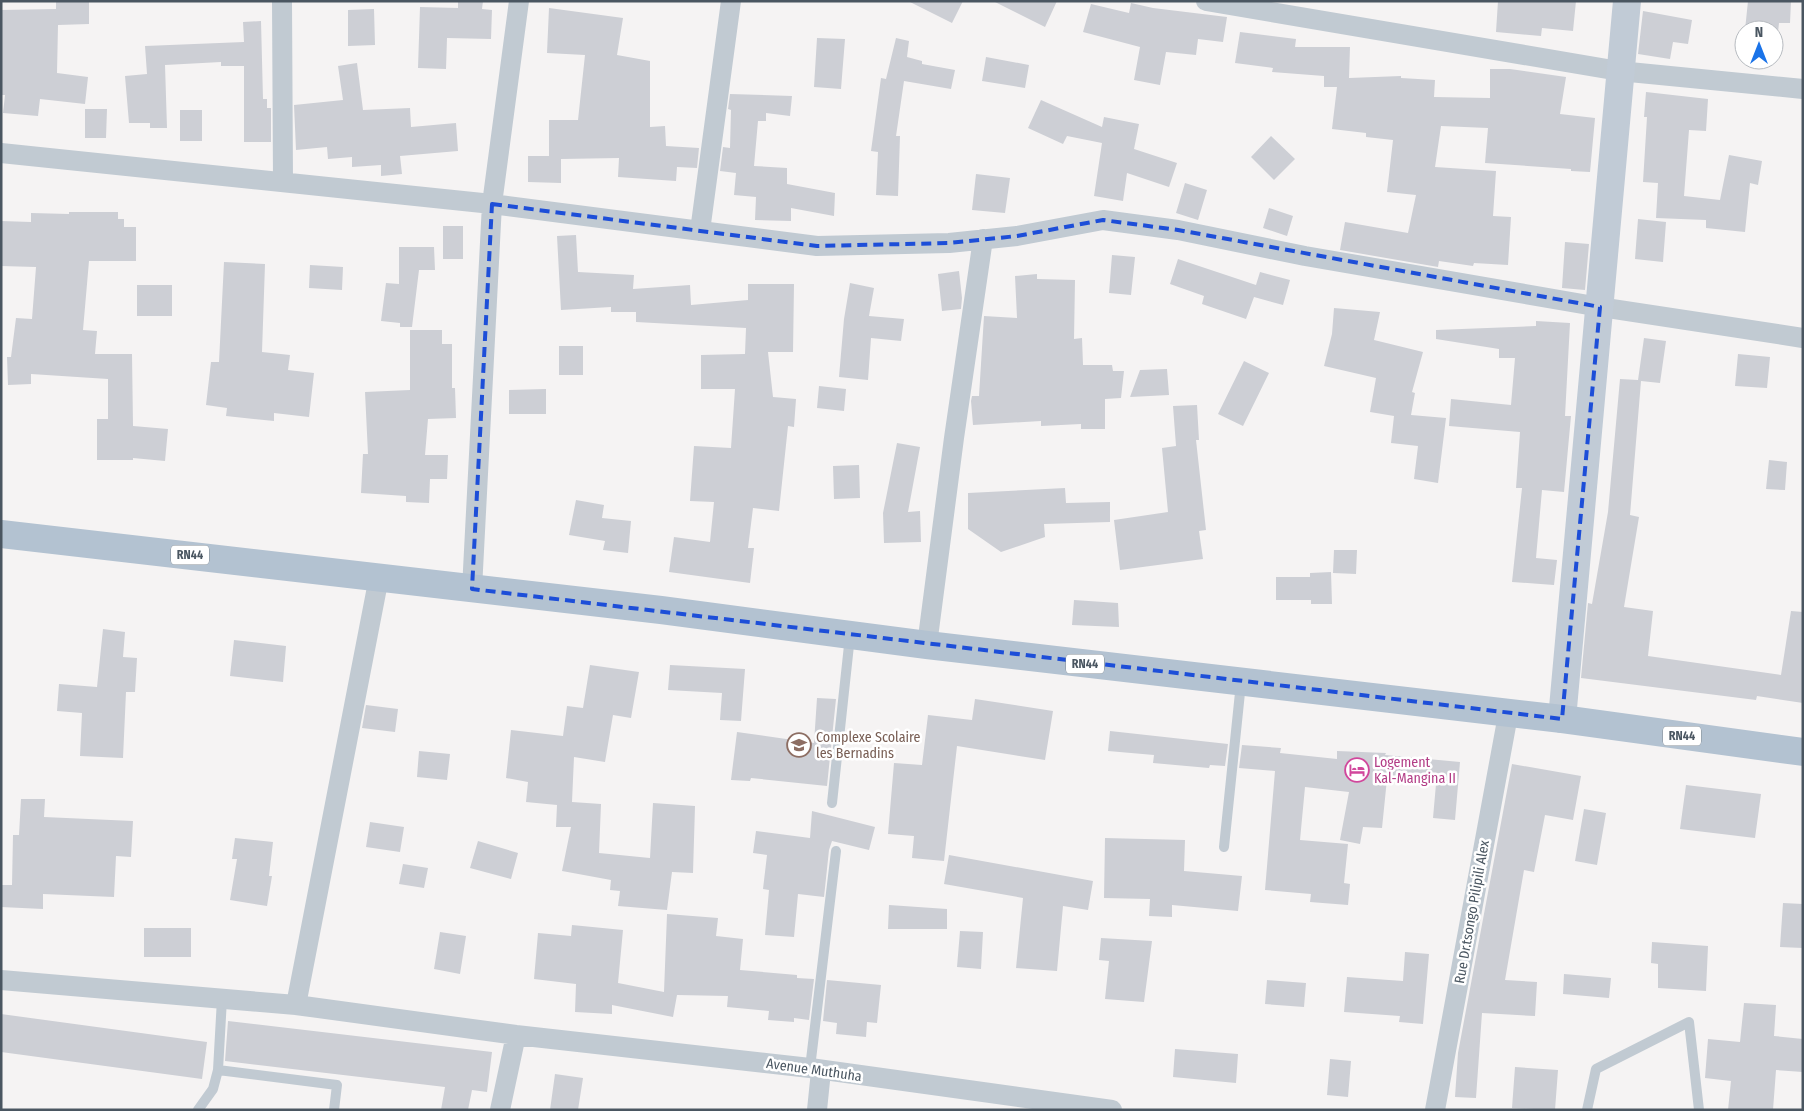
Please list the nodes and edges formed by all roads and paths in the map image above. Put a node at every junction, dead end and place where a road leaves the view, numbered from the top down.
1 (282, 1) edge
2 (519, 1) edge
3 (731, 1) edge
4 (1206, 1) edge
5 (1627, 1) edge
6 (1619, 71) junction
7 (1803, 90) edge
8 (1, 153) edge
9 (283, 182) junction
10 (492, 204) junction
11 (700, 231) junction
12 (983, 239) junction
13 (1600, 307) junction
14 (1803, 338) edge
15 (1, 534) edge
16 (379, 577) junction
17 (472, 589) junction
18 (850, 635) junction
19 (927, 645) junction
20 (1241, 682) junction
21 (1508, 714) junction
22 (1562, 719) junction
23 (1803, 752) edge
24 (832, 803) dead end
25 (1224, 847) dead end
26 (836, 851) dead end
27 (1, 980) edge
28 (222, 999) junction
29 (296, 1005) junction
30 (516, 1035) junction
31 (218, 1070) junction
32 (816, 1070) junction
33 (198, 1110) edge
34 (334, 1110) edge
35 (500, 1110) edge
36 (817, 1110) edge
37 (1112, 1110) edge
38 (1436, 1110) edge
39 (1587, 1110) edge
40 (1699, 1110) edge

1 - 9 street
2 - 10 street
3 - 11 street
4 - 6 street
5 - 6 street
6 - 7 street
6 - 13 street
8 - 9 street
9 - 10 street
10 - 11 street
10 - 17 street
11 - 12 street
12 - 13 street
12 - 19 street
13 - 14 street
13 - 22 street
15 - 16 main road, RN44
16 - 17 main road, RN44
16 - 29 street
17 - 18 main road, RN44
18 - 19 main road, RN44
18 - 24 lane
19 - 20 main road, RN44
20 - 21 main road, RN44
20 - 25 lane
21 - 22 main road, RN44
21 - 38 street, Rue Dr.tsongo Pilipili Alex
22 - 23 main road, RN44
26 - 32 lane
27 - 28 street, Avenue Muthuha
28 - 29 street, Avenue Muthuha
28 - 31 lane
29 - 30 street, Avenue Muthuha
30 - 32 street, Avenue Muthuha
30 - 35 street
31 - 33 lane
31 - 34 lane
32 - 36 street
32 - 37 street, Avenue Muthuha
39 - 40 lane

